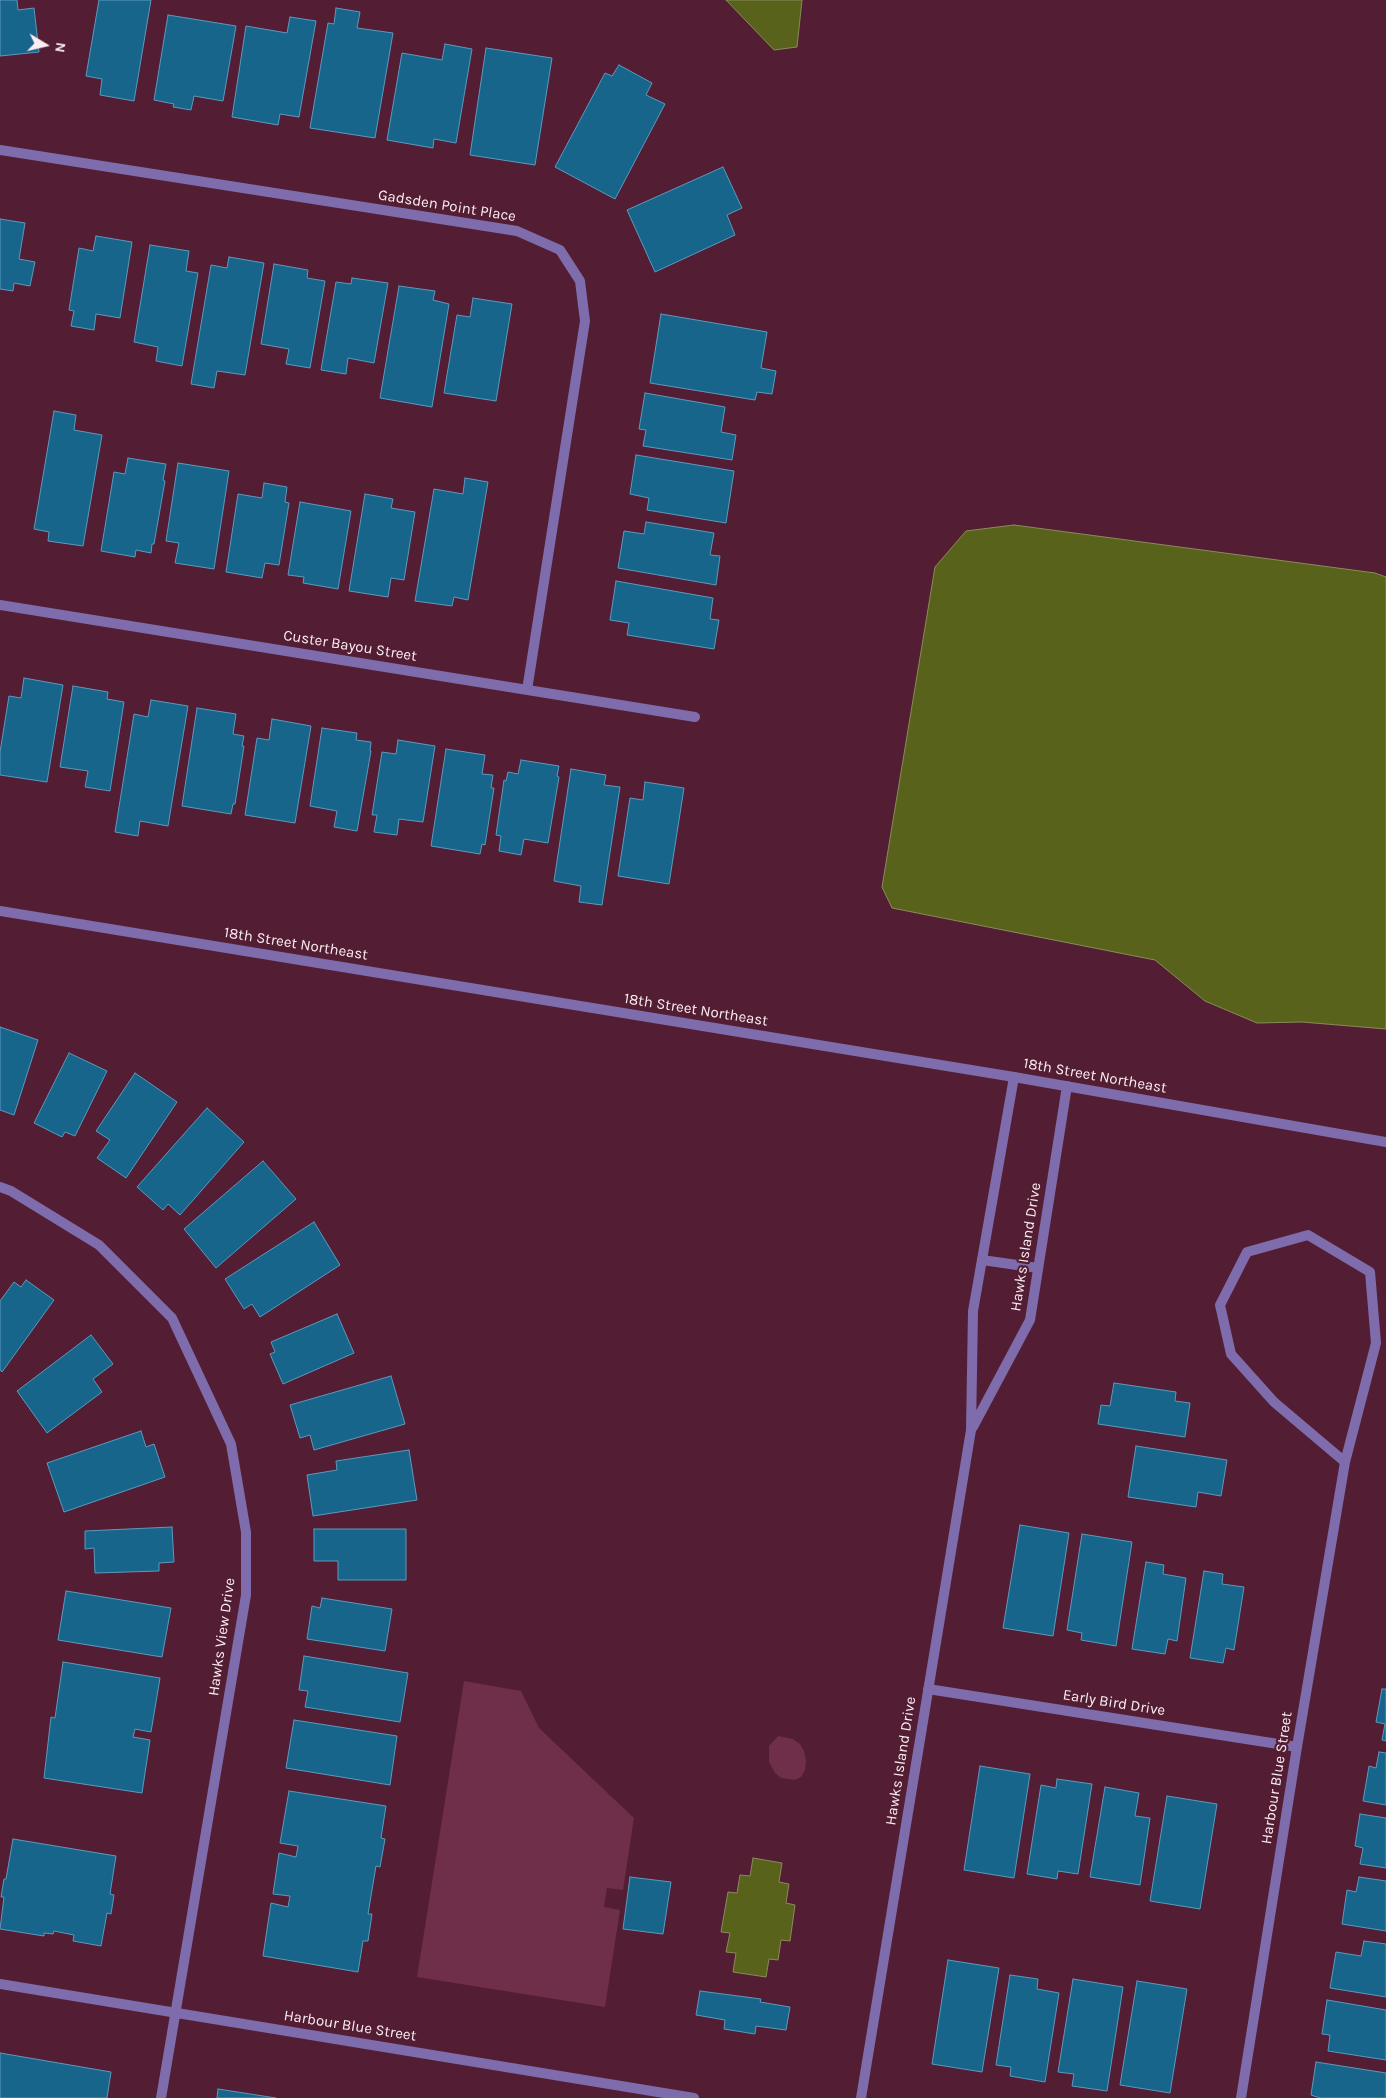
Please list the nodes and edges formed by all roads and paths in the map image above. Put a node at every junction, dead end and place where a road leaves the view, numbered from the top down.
1 (0, 150) edge
2 (0, 605) edge
3 (526, 690) junction
4 (695, 717) dead end
5 (0, 911) edge
6 (1014, 1077) junction
7 (1067, 1086) junction
8 (1386, 1142) edge
9 (0, 1187) edge
10 (982, 1260) junction
11 (1038, 1268) junction
12 (971, 1430) junction
13 (1345, 1462) junction
14 (928, 1689) junction
15 (1297, 1747) junction
16 (0, 1984) edge
17 (175, 2012) junction
18 (161, 2098) edge
19 (694, 2098) edge
20 (861, 2098) edge
21 (1241, 2098) edge

1 - 3 street, Gadsden Point Place
2 - 3 street, Custer Bayou Street
3 - 4 street, Custer Bayou Street
5 - 6 street, 18th Street Northeast
6 - 7 street, 18th Street Northeast
6 - 10 street, Hawks Island Drive
7 - 8 street, 18th Street Northeast
7 - 11 street, Hawks Island Drive
9 - 17 street, Hawks View Drive
10 - 11 street
10 - 12 street, Hawks Island Drive
11 - 12 street, Hawks Island Drive
12 - 14 street, Hawks Island Drive
13 - 13 street, Harbour Blue Street
13 - 15 street, Harbour Blue Street
14 - 15 street, Early Bird Drive
14 - 20 street, Hawks Island Drive
15 - 21 street, Harbour Blue Street
16 - 17 street, Harbour Blue Street
17 - 18 street, Hawks View Drive
17 - 19 street, Harbour Blue Street

